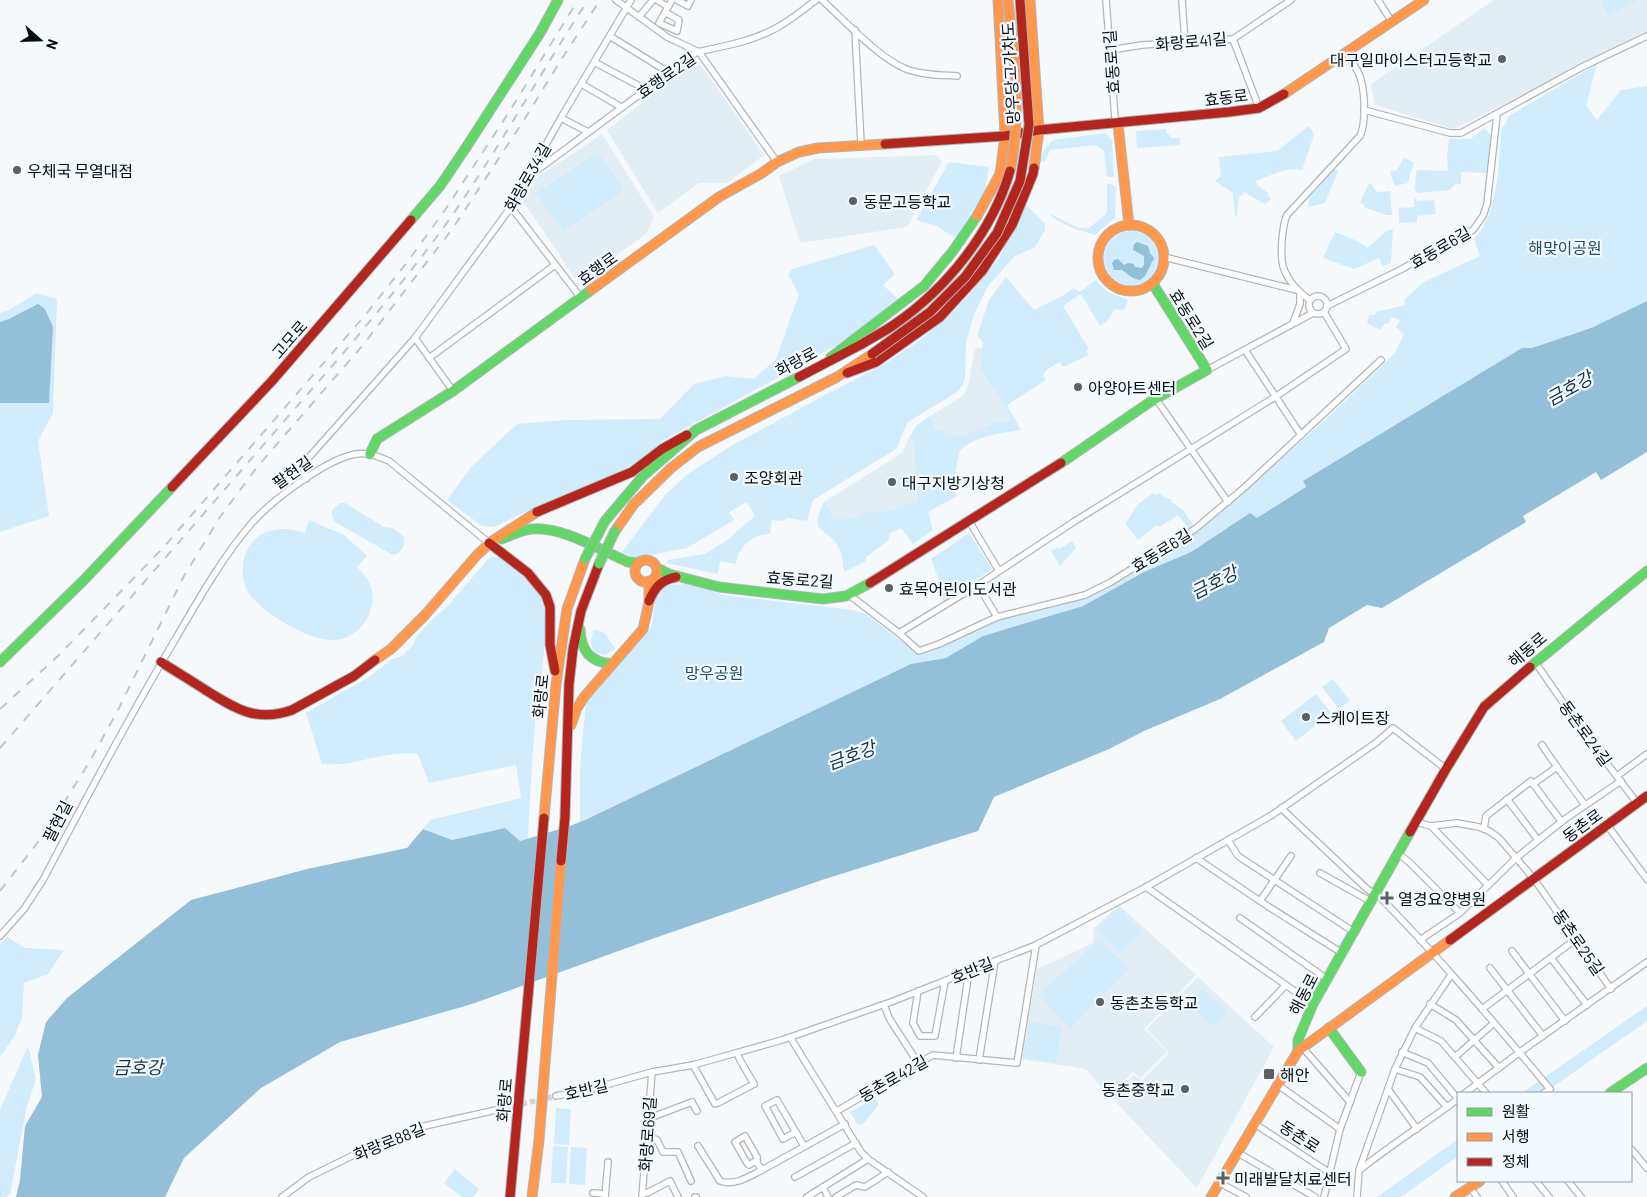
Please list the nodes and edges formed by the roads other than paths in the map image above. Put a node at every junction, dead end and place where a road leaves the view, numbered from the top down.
1 (558, 0) edge
2 (616, 0) edge
3 (631, 0) edge
4 (653, 0) edge
5 (657, 0) edge
6 (672, 0) edge
7 (677, 0) edge
8 (692, 0) edge
9 (816, 0) edge
10 (822, 0) edge
11 (998, 0) edge
12 (1008, 0) edge
13 (1020, 0) edge
14 (1030, 0) edge
15 (1106, 0) edge
16 (1182, 0) edge
17 (1291, 0) edge
18 (1378, 0) edge
19 (1424, 0) edge
20 (626, 7) junction
21 (639, 17) junction
22 (1392, 22) junction
23 (855, 30) junction
24 (1647, 36) edge
25 (613, 38) dead end
26 (1233, 39) junction
27 (1185, 43) junction
28 (1110, 50) junction
29 (697, 52) junction
30 (1345, 52) junction
31 (598, 64) dead end
32 (668, 72) junction
33 (957, 76) dead end
34 (585, 86) dead end
35 (646, 89) junction
36 (621, 107) junction
37 (1259, 108) junction
38 (1364, 110) junction
39 (1497, 114) junction
40 (565, 120) dead end
41 (1118, 124) junction
42 (1039, 130) junction
43 (588, 132) junction
44 (1004, 136) junction
45 (861, 144) junction
46 (777, 162) junction
47 (528, 176) junction
48 (510, 207) junction
49 (1129, 225) junction
50 (1164, 257) junction
51 (555, 264) junction
52 (1153, 284) junction
53 (1298, 292) junction
54 (581, 298) junction
55 (1310, 300) junction
56 (1327, 306) junction
57 (1324, 312) junction
58 (1313, 313) junction
59 (1293, 323) junction
60 (415, 338) junction
61 (862, 344) joint
62 (1245, 350) junction
63 (872, 354) joint
64 (429, 358) junction
65 (1381, 360) dead end
66 (824, 363) junction
67 (1207, 370) junction
68 (837, 377) junction
69 (453, 391) junction
70 (1275, 398) junction
71 (1156, 399) junction
72 (696, 430) junction
73 (1301, 436) junction
74 (1190, 449) junction
75 (370, 454) junction
76 (306, 479) junction
77 (1228, 502) junction
78 (969, 521) junction
79 (490, 542) junction
80 (637, 567) junction
81 (1647, 570) edge
82 (999, 571) junction
83 (674, 575) junction
84 (651, 577) junction
85 (978, 585) junction
86 (848, 594) junction
87 (649, 599) junction
88 (581, 611) junction
89 (996, 618) junction
90 (899, 633) junction
91 (0, 662) edge
92 (161, 662) junction
93 (1535, 662) junction
94 (612, 664) junction
95 (556, 684) junction
96 (1542, 746) dead end
97 (567, 749) junction
98 (1647, 754) edge
99 (1558, 767) junction
100 (1446, 769) junction
101 (1619, 779) junction
102 (1533, 784) junction
103 (1647, 796) edge
104 (1507, 799) junction
105 (1637, 803) junction
106 (1585, 805) junction
107 (1282, 808) junction
108 (1416, 822) junction
109 (1561, 822) junction
110 (1607, 825) junction
111 (1432, 826) junction
112 (1484, 829) junction
113 (1228, 840) junction
114 (1538, 840) junction
115 (1399, 854) junction
116 (1291, 856) dead end
117 (1196, 858) junction
118 (1516, 858) junction
119 (1320, 873) dead end
120 (1647, 878) edge
121 (1534, 879) junction
122 (1275, 880) junction
123 (1488, 885) junction
124 (1146, 887) junction
125 (1373, 896) junction
126 (1260, 901) junction
127 (1460, 913) junction
128 (1240, 918) dead end
129 (1354, 932) junction
130 (0, 936) edge
131 (1576, 939) junction
132 (1420, 940) junction
133 (1036, 945) junction
134 (1512, 951) dead end
135 (1342, 953) junction
136 (1432, 953) junction
137 (1551, 958) junction
138 (995, 961) junction
139 (1647, 962) edge
140 (1490, 968) dead end
141 (969, 971) junction
142 (1530, 974) junction
143 (1451, 975) junction
144 (1327, 979) junction
145 (945, 981) junction
146 (1286, 985) junction
147 (1611, 989) junction
148 (1508, 990) junction
149 (918, 991) junction
150 (1313, 1004) junction
151 (1430, 1004) junction
152 (884, 1005) junction
153 (1587, 1005) junction
154 (1482, 1009) junction
155 (1256, 1017) dead end
156 (1565, 1021) junction
157 (1494, 1023) junction
158 (1329, 1028) junction
159 (1415, 1028) junction
160 (1543, 1036) junction
161 (790, 1038) junction
162 (1474, 1040) junction
163 (1300, 1049) junction
164 (1402, 1052) junction
165 (1520, 1052) junction
166 (737, 1053) junction
167 (1455, 1057) junction
168 (956, 1058) junction
169 (979, 1060) junction
170 (918, 1064) junction
171 (693, 1065) junction
172 (1499, 1068) junction
173 (1647, 1068) edge
174 (1395, 1069) junction
175 (652, 1072) junction
176 (1361, 1072) joint
177 (1478, 1084) junction
178 (1278, 1085) junction
179 (1388, 1089) junction
180 (1467, 1092) edge
181 (1485, 1092) edge
182 (1546, 1092) edge
183 (1611, 1092) edge
184 (556, 1096) tunnel mouth
185 (1457, 1098) edge
186 (1457, 1100) edge
187 (1350, 1102) junction
188 (1448, 1107) junction
189 (505, 1108) tunnel mouth
190 (697, 1111) dead end
191 (837, 1111) junction
192 (649, 1117) junction
193 (844, 1124) junction
194 (1255, 1124) junction
195 (1340, 1129) junction
196 (1417, 1129) junction
197 (796, 1132) junction
198 (647, 1135) junction
199 (856, 1143) junction
200 (698, 1146) dead end
201 (804, 1146) junction
202 (1632, 1150) edge
203 (1238, 1153) junction
204 (868, 1159) junction
205 (757, 1160) junction
206 (608, 1162) dead end
207 (1647, 1168) edge
208 (762, 1170) junction
209 (1359, 1170) junction
210 (888, 1172) junction
211 (1330, 1173) junction
212 (795, 1177) dead end
213 (691, 1181) dead end
214 (1478, 1182) edge
215 (1503, 1182) edge
216 (1537, 1182) edge
217 (1569, 1182) edge
218 (1220, 1183) junction
219 (823, 1187) junction
220 (1470, 1187) junction
221 (593, 1193) dead end
222 (605, 1195) edge
223 (642, 1195) edge
224 (282, 1197) edge
225 (510, 1197) edge
226 (532, 1197) edge
227 (678, 1197) edge
228 (806, 1197) edge
229 (828, 1197) edge
230 (836, 1197) edge
231 (923, 1197) edge
232 (1211, 1197) edge
233 (1246, 1197) edge
234 (1314, 1197) edge
235 (1324, 1197) edge
236 (1357, 1197) edge
237 (1455, 1197) edge
238 (1477, 1197) edge
239 (1513, 1197) edge
240 (1550, 1197) edge
241 (1581, 1197) edge

1 - 91 main road, 고모로
2 - 20 street
3 - 20 street, 화랑로34길
4 - 21 street
5 - 6 street
7 - 8 street
9 - 29 street, 효행로2길
10 - 23 street
11 - 44 main road
12 - 61 main road, 망우당고가차도, bridge
13 - 63 main road, 망우당고가차도, bridge
14 - 42 main road
15 - 28 street, 효동로1길
16 - 27 street
17 - 26 street, 화랑로41길
18 - 22 street
19 - 22 main road, 효동로
20 - 21 street
20 - 47 street, 화랑로34길
21 - 29 street
22 - 30 main road, 효동로
23 - 33 street
23 - 45 street
24 - 39 street
25 - 32 street
26 - 27 street, 화랑로41길
26 - 37 street
27 - 28 street, 화랑로41길
28 - 41 street, 효동로1길
29 - 32 street, 효행로2길
29 - 46 street
30 - 37 main road, 효동로
30 - 38 street
31 - 35 street
32 - 35 street, 효행로2길
34 - 36 street
35 - 36 street, 효행로2길
36 - 43 street, 효행로2길
37 - 41 main road, 효동로
38 - 39 street
38 - 53 street
39 - 56 street, 효동로6길
40 - 43 street
41 - 42 main road, 효동로
41 - 49 main road
42 - 44 main road, 효행로
42 - 68 main road
43 - 47 street, 효행로2길
44 - 45 main road, 효행로
44 - 66 main road
45 - 46 main road, 효행로
46 - 54 main road, 효행로
47 - 48 street, 화랑로34길
48 - 51 street
48 - 60 street, 화랑로34길
49 - 50 main road
49 - 52 main road
50 - 52 main road
50 - 53 street, 효동로2길
51 - 54 street
51 - 64 street
52 - 67 main road, 효동로2길
53 - 55 street
53 - 59 street
54 - 69 main road, 효행로
55 - 56 street
55 - 58 street
56 - 57 street
57 - 58 street
57 - 70 street
58 - 59 street
59 - 62 street
60 - 64 street
60 - 76 street, 화랑로34길
61 - 66 main road, 화랑로
62 - 67 street
62 - 70 street
63 - 68 main road, 화랑로
64 - 69 street
65 - 73 street, 효동로6길
66 - 72 main road, 화랑로
67 - 71 main road, 효동로2길
68 - 88 main road, 화랑로, bridge
69 - 75 main road, 효행로
70 - 73 street
70 - 74 street
71 - 74 street
71 - 78 main road, 효동로2길
72 - 79 main road
72 - 95 main road, 화랑로, bridge
73 - 77 street, 효동로6길
74 - 77 street
74 - 82 street
75 - 76 street, 팔현길
75 - 79 street, 팔현길
76 - 92 street, 팔현길
77 - 89 street, 효동로6길
78 - 82 street
78 - 86 main road, 효동로2길
79 - 80 main road
79 - 92 main road
79 - 95 main road
80 - 84 main road
80 - 84 main road
81 - 93 main road, 해동로
82 - 85 street
83 - 84 main road
83 - 86 main road, 효동로2길
83 - 87 main road
84 - 87 main road
85 - 89 street
85 - 90 street
86 - 90 street, 효동로6길
87 - 94 main road
88 - 94 main road
88 - 97 main road, 화랑로
89 - 90 street, 효동로6길
92 - 130 street, 팔현길
93 - 100 main road, 해동로
93 - 101 street, 동촌로24길
94 - 97 main road
95 - 225 main road, 화랑로
96 - 99 street
97 - 226 main road, 화랑로
98 - 101 street
99 - 102 street
99 - 106 street
100 - 107 street, 호반길
100 - 108 main road, 해동로
101 - 105 street, 동촌로24길
101 - 106 street
102 - 104 street
102 - 109 street
103 - 105 main road, 동촌로
104 - 112 street
104 - 114 street
105 - 110 main road, 동촌로
106 - 109 street
107 - 113 street, 호반길
107 - 125 street
108 - 111 street
108 - 115 main road, 해동로
109 - 114 street
110 - 120 street
110 - 121 main road, 동촌로
111 - 112 street
111 - 123 street
112 - 118 street
113 - 117 street, 호반길
113 - 122 street
114 - 118 street
115 - 125 main road, 해동로
115 - 127 street
116 - 122 street
117 - 124 street, 호반길
117 - 126 street
118 - 121 street
118 - 123 street
119 - 125 street
121 - 131 street, 동촌로25길
121 - 136 main road, 동촌로
122 - 126 street
122 - 129 street
123 - 127 street
124 - 133 street, 호반길
124 - 146 street
125 - 129 main road, 해동로
125 - 132 street
126 - 135 street
127 - 132 street
128 - 144 street
129 - 135 main road, 해동로
131 - 137 street
131 - 147 street, 동촌로25길
132 - 136 street
133 - 138 street, 호반길
133 - 169 street, 동촌로42길
134 - 142 street
135 - 144 main road, 해동로
136 - 143 street
136 - 158 main road, 동촌로
137 - 142 street
137 - 153 street
138 - 141 street, 호반길
138 - 169 street
139 - 147 street
140 - 148 street
141 - 145 street, 호반길
141 - 168 street
142 - 148 street
142 - 156 street
143 - 151 street
143 - 154 street
144 - 150 main road, 해동로
145 - 149 street, 호반길
145 - 149 street
146 - 150 street
146 - 155 street
147 - 153 street, 동촌로25길
148 - 154 street
148 - 160 street
149 - 152 street, 호반길
150 - 163 main road, 해동로
151 - 159 street
151 - 162 street
152 - 161 street, 호반길
152 - 170 street
153 - 156 street, 동촌로25길
154 - 157 street
156 - 160 street, 동촌로25길
157 - 162 street
157 - 165 street
158 - 163 main road, 동촌로
158 - 176 main road
159 - 164 street
159 - 167 street
160 - 165 street, 동촌로25길
161 - 166 street, 호반길
161 - 191 street
162 - 167 street
162 - 172 street
163 - 178 main road, 동촌로
163 - 187 street
164 - 174 street
164 - 185 street
165 - 172 street, 동촌로25길
165 - 182 street
166 - 171 street, 호반길
166 - 171 street
167 - 177 street
168 - 169 street, 동촌로42길
168 - 170 street, 동촌로42길
170 - 191 street, 동촌로42길
171 - 175 street, 호반길
172 - 177 street, 동촌로25길
173 - 183 main road
174 - 179 street
174 - 188 street
175 - 184 street, 호반길
175 - 192 street, 화랑로69길
176 - 187 street
177 - 180 street, 동촌로25길
177 - 181 street
178 - 194 main road, 동촌로
178 - 195 street, 동촌로
179 - 196 street
179 - 209 street
186 - 188 street
187 - 195 street
188 - 196 street
189 - 224 street, 화랑로88길
190 - 192 street
191 - 193 street
192 - 198 street, 화랑로69길
193 - 199 street
193 - 201 street
194 - 203 main road, 동촌로
194 - 211 street, 동촌로
195 - 211 street
196 - 209 street
197 - 197 street
197 - 201 street
198 - 213 street
198 - 223 street, 화랑로69길
199 - 204 street
199 - 212 street
200 - 208 street
201 - 208 street
202 - 207 street
203 - 218 main road, 동촌로
203 - 234 street
204 - 210 street
204 - 219 street
205 - 205 street
205 - 208 street
206 - 222 street
209 - 236 street
210 - 230 street
210 - 231 street
211 - 235 street
214 - 220 main road
215 - 239 street
216 - 240 street
217 - 241 street
218 - 232 main road, 동촌로
218 - 233 street
219 - 228 street
219 - 229 street
220 - 237 main road
220 - 238 street
221 - 222 street
223 - 227 street

